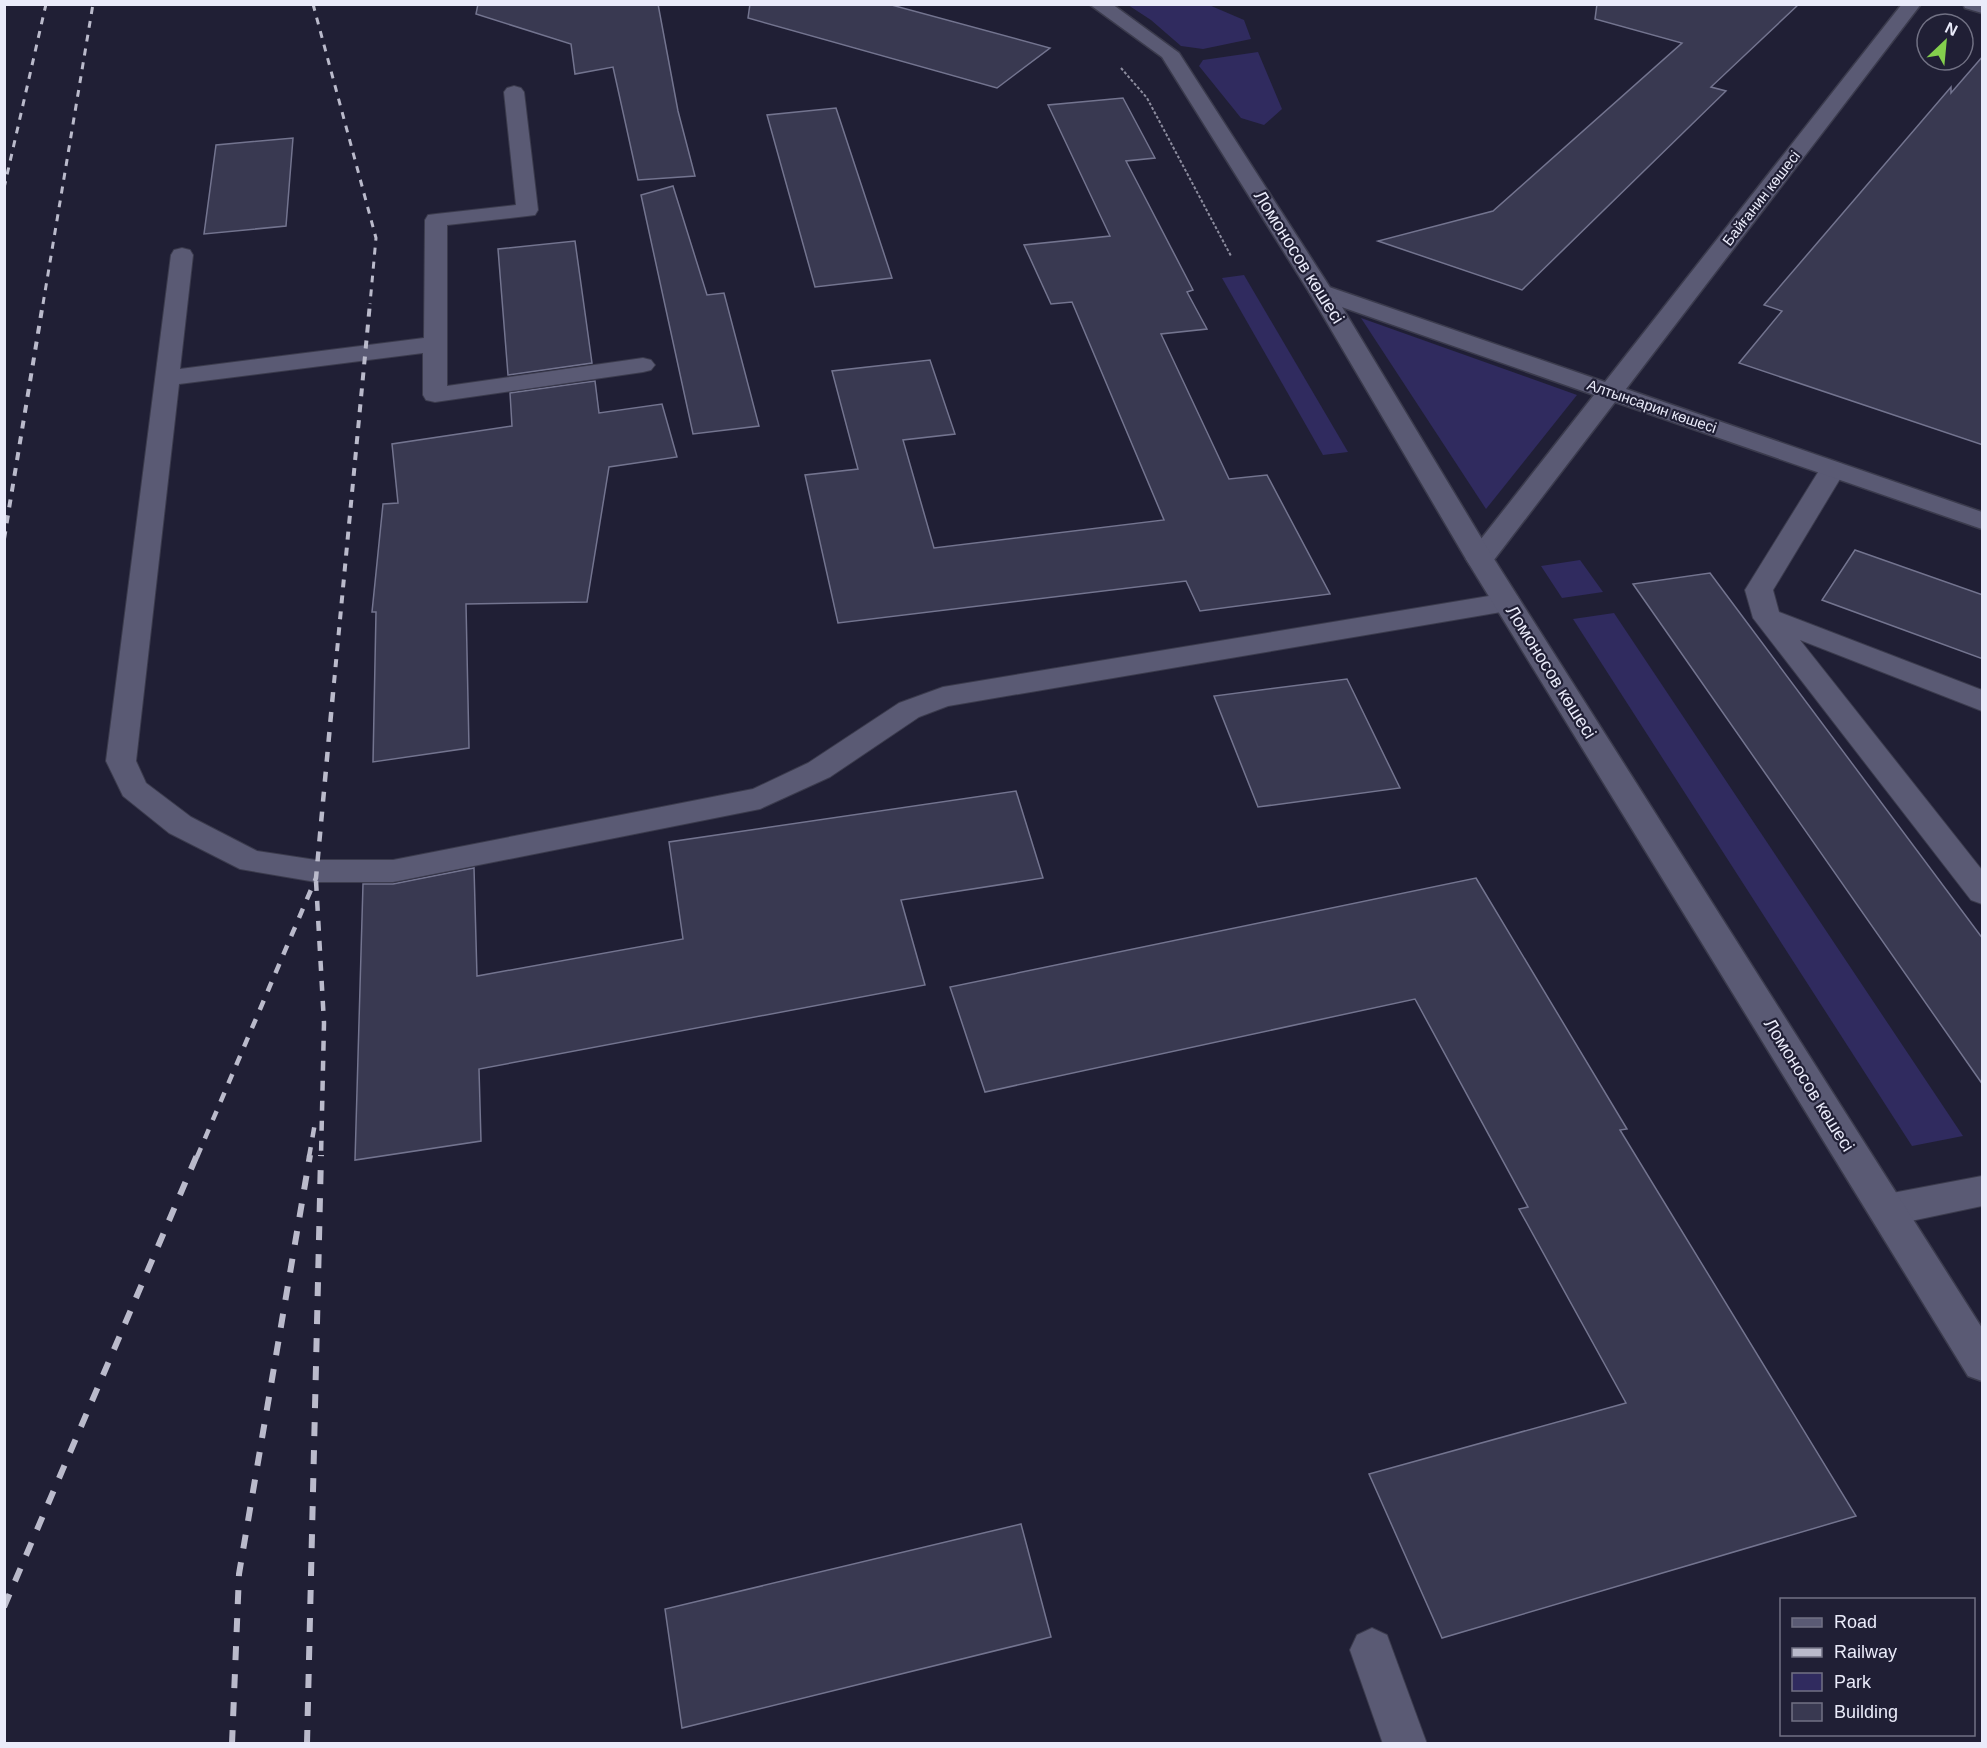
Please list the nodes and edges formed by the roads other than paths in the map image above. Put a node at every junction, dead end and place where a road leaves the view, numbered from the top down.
1 (1098, 4) edge
2 (1912, 4) edge
3 (1972, 4) edge
4 (1983, 7) edge
5 (514, 92) dead end
6 (182, 255) dead end
7 (1321, 292) junction
8 (435, 344) junction
9 (643, 365) dead end
10 (168, 378) junction
11 (1609, 391) junction
12 (1833, 469) junction
13 (1983, 520) edge
14 (1480, 559) junction
15 (1507, 602) junction
16 (1767, 618) junction
17 (1983, 701) edge
18 (1983, 892) edge
19 (1983, 1191) edge
20 (1887, 1210) junction
21 (1983, 1363) edge
22 (1372, 1650) dead end
23 (1405, 1743) edge

1 - 7 street, Ломоносов көшесі
2 - 11 street, Байғанин көшесі
3 - 4 street
5 - 8 lane
6 - 10 lane
7 - 11 street, Алтынсарин көшесі
7 - 14 street, Ломоносов көшесі
8 - 9 lane
8 - 10 lane
10 - 15 lane
11 - 12 street, Алтынсарин көшесі
11 - 14 street, Байғанин көшесі
12 - 13 street, Алтынсарин көшесі
12 - 16 lane
14 - 15 street, Ломоносов көшесі
15 - 20 street, Ломоносов көшесі
16 - 17 lane
16 - 18 lane
19 - 20 lane
20 - 21 street, Ломоносов көшесі
22 - 23 lane

